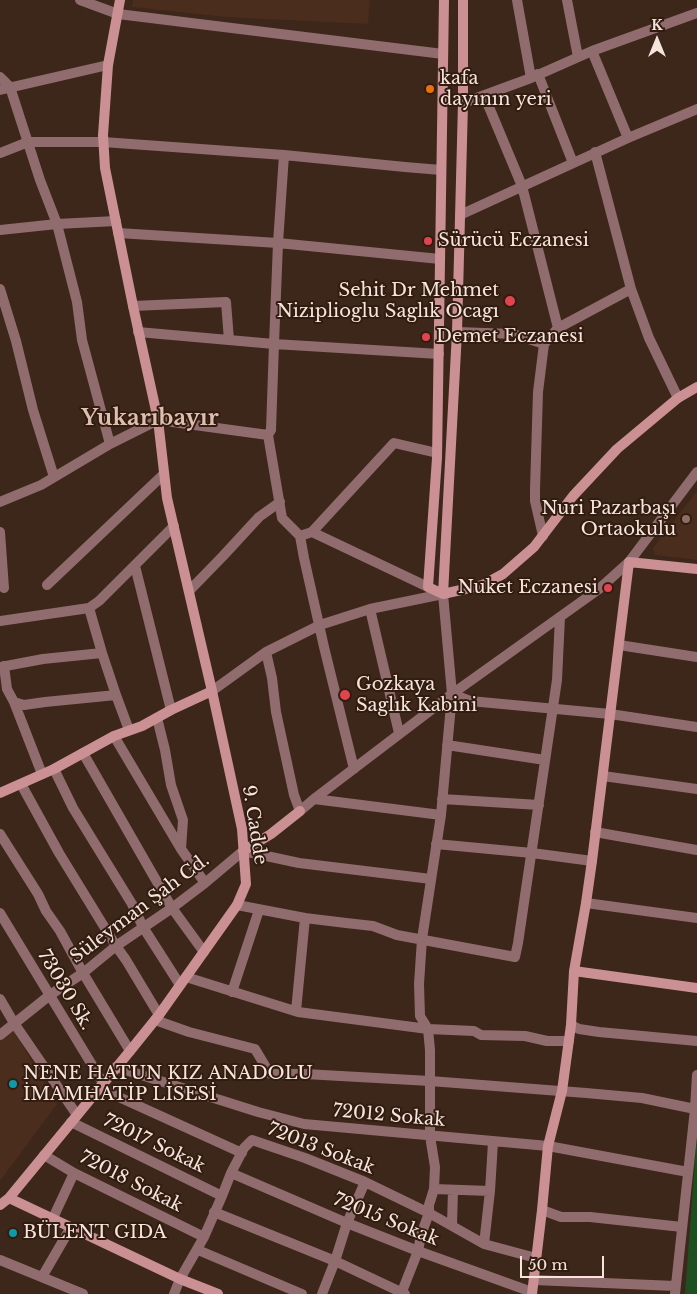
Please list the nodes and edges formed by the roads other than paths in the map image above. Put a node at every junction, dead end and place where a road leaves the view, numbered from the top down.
1 (80, 0) edge
2 (120, 0) edge
3 (444, 0) edge
4 (462, 0) edge
5 (517, 0) edge
6 (567, 0) edge
7 (93, 3) edge
8 (697, 13) edge
9 (118, 14) junction
10 (592, 51) junction
11 (443, 54) junction
12 (578, 57) junction
13 (108, 65) junction
14 (534, 76) junction
15 (0, 77) edge
16 (5, 89) edge
17 (484, 95) junction
18 (463, 103) junction
19 (697, 108) edge
20 (628, 138) junction
21 (28, 142) junction
22 (103, 142) junction
23 (0, 152) edge
24 (596, 152) junction
25 (284, 155) junction
26 (573, 163) junction
27 (441, 170) junction
28 (522, 186) junction
29 (460, 215) junction
30 (116, 221) junction
31 (57, 224) junction
32 (0, 230) edge
33 (118, 233) junction
34 (278, 243) junction
35 (440, 259) junction
36 (0, 289) edge
37 (631, 289) junction
38 (133, 306) junction
39 (558, 328) junction
40 (138, 332) junction
41 (457, 332) junction
42 (228, 340) junction
43 (274, 344) junction
44 (544, 344) junction
45 (438, 354) junction
46 (697, 387) edge
47 (678, 398) junction
48 (158, 420) junction
49 (268, 435) junction
50 (110, 444) junction
51 (437, 453) junction
52 (697, 472) edge
53 (164, 474) junction
54 (54, 477) junction
55 (0, 502) edge
56 (280, 502) junction
57 (174, 526) junction
58 (0, 532) edge
59 (312, 532) junction
60 (300, 536) junction
61 (543, 536) junction
62 (629, 562) junction
63 (135, 566) junction
64 (697, 569) edge
65 (47, 585) dead end
66 (428, 587) junction
67 (4, 588) dead end
68 (189, 591) junction
69 (443, 594) junction
70 (89, 608) junction
71 (370, 609) junction
72 (560, 617) junction
73 (0, 621) edge
74 (320, 625) junction
75 (619, 645) junction
76 (266, 652) junction
77 (102, 653) junction
78 (697, 657) edge
79 (2, 666) edge
80 (212, 691) junction
81 (452, 694) junction
82 (116, 695) junction
83 (14, 702) junction
84 (552, 708) junction
85 (171, 710) junction
86 (610, 714) junction
87 (156, 718) junction
88 (697, 727) edge
89 (129, 730) junction
90 (400, 733) junction
91 (114, 736) junction
92 (447, 745) junction
93 (84, 753) junction
94 (546, 760) junction
95 (54, 769) junction
96 (354, 769) junction
97 (42, 774) junction
98 (603, 776) junction
99 (21, 784) junction
100 (697, 789) edge
101 (0, 793) edge
102 (314, 799) junction
103 (442, 799) junction
104 (539, 805) junction
105 (300, 811) junction
106 (441, 815) junction
107 (595, 832) junction
108 (0, 834) edge
109 (436, 844) junction
110 (182, 849) junction
111 (697, 850) edge
112 (243, 851) junction
113 (532, 853) junction
114 (592, 861) junction
115 (431, 879) junction
116 (204, 883) junction
117 (586, 903) junction
118 (238, 905) junction
119 (172, 908) junction
120 (260, 910) junction
121 (0, 913) edge
122 (305, 918) junction
123 (697, 918) edge
124 (144, 927) junction
125 (422, 939) junction
126 (116, 946) junction
127 (204, 952) junction
128 (574, 971) junction
129 (83, 973) junction
130 (183, 981) junction
131 (697, 988) edge
132 (232, 992) junction
133 (50, 995) junction
134 (0, 999) edge
135 (296, 1011) junction
136 (157, 1017) junction
137 (14, 1023) junction
138 (571, 1025) junction
139 (428, 1029) junction
140 (0, 1034) edge
141 (569, 1041) junction
142 (697, 1041) edge
143 (130, 1051) junction
144 (116, 1067) junction
145 (697, 1075) edge
146 (430, 1081) junction
147 (101, 1086) junction
148 (562, 1091) junction
149 (695, 1109) junction
150 (74, 1118) junction
151 (430, 1136) junction
152 (493, 1142) junction
153 (548, 1146) junction
154 (242, 1153) junction
155 (44, 1155) junction
156 (688, 1172) junction
157 (74, 1173) junction
158 (231, 1173) junction
159 (365, 1182) junction
160 (434, 1189) junction
161 (453, 1190) junction
162 (490, 1191) junction
163 (222, 1196) junction
164 (9, 1198) junction
165 (0, 1205) edge
166 (542, 1210) junction
167 (214, 1212) junction
168 (429, 1213) junction
169 (53, 1218) junction
170 (347, 1223) junction
171 (452, 1225) junction
172 (71, 1227) junction
173 (682, 1227) junction
174 (204, 1237) junction
175 (484, 1244) junction
176 (198, 1250) junction
177 (418, 1251) junction
178 (536, 1258) junction
179 (0, 1260) edge
180 (335, 1261) junction
181 (42, 1277) junction
182 (180, 1279) junction
183 (534, 1280) junction
184 (675, 1290) edge
185 (532, 1293) edge
186 (83, 1294) edge
187 (174, 1294) edge
188 (218, 1294) edge
189 (302, 1294) edge
190 (322, 1294) edge
191 (402, 1294) edge

1 - 7 street
2 - 9 street, 9. Cadde
3 - 11 street
4 - 18 street
5 - 14 street
6 - 12 street
7 - 9 street
8 - 10 street
9 - 11 street
9 - 13 street, 9. Cadde
10 - 12 street
10 - 20 street
11 - 27 street
12 - 14 street
13 - 16 street
13 - 22 street, 9. Cadde
14 - 17 street
14 - 26 street
15 - 16 street
16 - 21 street
17 - 18 street
17 - 28 street
18 - 29 street
19 - 20 street
20 - 24 street
21 - 22 street
21 - 23 street
21 - 31 street
22 - 25 street
22 - 30 street, 9. Cadde
24 - 26 street
24 - 37 street
25 - 27 street
25 - 34 street
26 - 28 street
27 - 35 street
28 - 29 street
28 - 39 street
29 - 41 street
30 - 31 street
30 - 33 street, 9. Cadde
31 - 32 street
31 - 50 street
33 - 34 street
33 - 38 street, 9. Cadde
34 - 35 street
34 - 43 street
35 - 45 street
36 - 54 street
37 - 39 street
37 - 47 street
38 - 40 street, 9. Cadde
38 - 42 street
39 - 44 street
40 - 42 street
40 - 48 street, 9. Cadde
41 - 44 street
41 - 69 street
42 - 43 street
43 - 45 street
43 - 49 street
44 - 61 street
45 - 51 street
46 - 47 street
47 - 61 street
48 - 49 street
48 - 50 street
48 - 53 street, 9. Cadde
49 - 56 street
50 - 54 street
51 - 59 street
51 - 66 street
52 - 62 street
53 - 57 street, 9. Cadde
53 - 65 street
54 - 55 street
56 - 60 street
56 - 68 street
57 - 63 street
57 - 68 street, 9. Cadde
58 - 67 street
59 - 60 street
59 - 66 street
60 - 74 street
61 - 69 street
62 - 64 street
62 - 72 street
62 - 75 street
63 - 70 street
63 - 85 street
66 - 69 street
68 - 80 street, 9. Cadde
69 - 71 street
69 - 81 street
70 - 73 street
70 - 77 street
71 - 74 street
71 - 90 street
72 - 81 street
72 - 84 street
74 - 76 street
74 - 96 street
75 - 78 street
75 - 86 street
76 - 80 street
76 - 105 street
77 - 79 street
77 - 82 street
79 - 83 street
80 - 85 street
80 - 112 street, 9. Cadde
81 - 84 street
81 - 90 street
81 - 92 street
82 - 83 street
82 - 89 street
83 - 97 street
84 - 86 street
84 - 94 street
85 - 87 street
86 - 88 street
86 - 98 street
87 - 89 street
87 - 110 street
89 - 91 street
90 - 96 street
91 - 93 street
91 - 110 street
92 - 94 street
92 - 103 street
93 - 95 street
93 - 119 street
94 - 104 street
95 - 97 street
95 - 124 street
96 - 102 street
97 - 99 street
98 - 100 street
98 - 107 street
99 - 101 street
99 - 126 street
102 - 105 street
102 - 106 street
103 - 104 street
103 - 106 street
104 - 113 street
105 - 112 street, Süleyman Şah Cd.
106 - 109 street
107 - 111 street
107 - 114 street
108 - 129 street
109 - 113 street
109 - 115 street
110 - 116 street
112 - 115 street
112 - 116 street, Süleyman Şah Cd.
112 - 118 street, 9. Cadde
113 - 114 street
113 - 125 street
114 - 117 street
115 - 125 street
116 - 119 street, Süleyman Şah Cd.
117 - 123 street
117 - 128 street
118 - 120 street
118 - 127 street, 9. Cadde
119 - 124 street, Süleyman Şah Cd.
119 - 127 street
120 - 122 street
120 - 132 street
121 - 133 street, 73030 Sk.
122 - 125 street
122 - 135 street
124 - 126 street, Süleyman Şah Cd.
124 - 130 street
125 - 139 street
126 - 129 street, Süleyman Şah Cd.
126 - 136 street
127 - 130 street, 9. Cadde
128 - 131 street
128 - 138 street
129 - 133 street, Süleyman Şah Cd.
129 - 143 street
130 - 132 street
130 - 136 street, 9. Cadde
132 - 135 street
133 - 137 street, Süleyman Şah Cd.
133 - 147 street, 73030 Sk.
134 - 137 street
135 - 139 street
136 - 143 street, 9. Cadde
136 - 146 street
137 - 140 street, Süleyman Şah Cd.
137 - 150 street
138 - 141 street
138 - 142 street
139 - 141 street
139 - 146 street
141 - 148 street
143 - 144 street, 9. Cadde
144 - 147 street, 9. Cadde
144 - 151 street, 72012 Sokak
145 - 149 street
146 - 148 street
146 - 151 street
147 - 150 street, 9. Cadde
147 - 154 street
148 - 149 street
148 - 153 street
149 - 156 street
150 - 155 street, 9. Cadde
150 - 163 street, 72017 Sokak
151 - 152 street, 72012 Sokak
151 - 160 street
152 - 153 street, 72012 Sokak
152 - 162 street
153 - 156 street, 72012 Sokak
153 - 166 street
154 - 158 street
154 - 159 street, 72013 Sokak
155 - 157 street, 72018 Sokak
155 - 164 street, 9. Cadde
156 - 173 street
157 - 169 street
157 - 174 street, 72018 Sokak
158 - 163 street
158 - 170 street, 72015 Sokak
159 - 168 street, 72013 Sokak
159 - 170 street
160 - 161 street
160 - 168 street
161 - 162 street
161 - 171 street
162 - 175 street
163 - 167 street
164 - 165 street, 9. Cadde
164 - 169 street
166 - 173 street
166 - 178 street
167 - 174 street
167 - 180 street
168 - 171 street, 72013 Sokak
168 - 177 street
169 - 172 street
170 - 177 street, 72015 Sokak
170 - 180 street
171 - 175 street, 72013 Sokak
172 - 181 street
172 - 182 street
173 - 184 street
174 - 176 street
175 - 178 street, 72013 Sokak
176 - 182 street
176 - 189 street
177 - 185 street, 72015 Sokak
177 - 191 street
178 - 183 street
179 - 181 street
180 - 190 street
180 - 191 street
181 - 186 street
182 - 187 street
182 - 188 street
183 - 184 street
183 - 185 street

